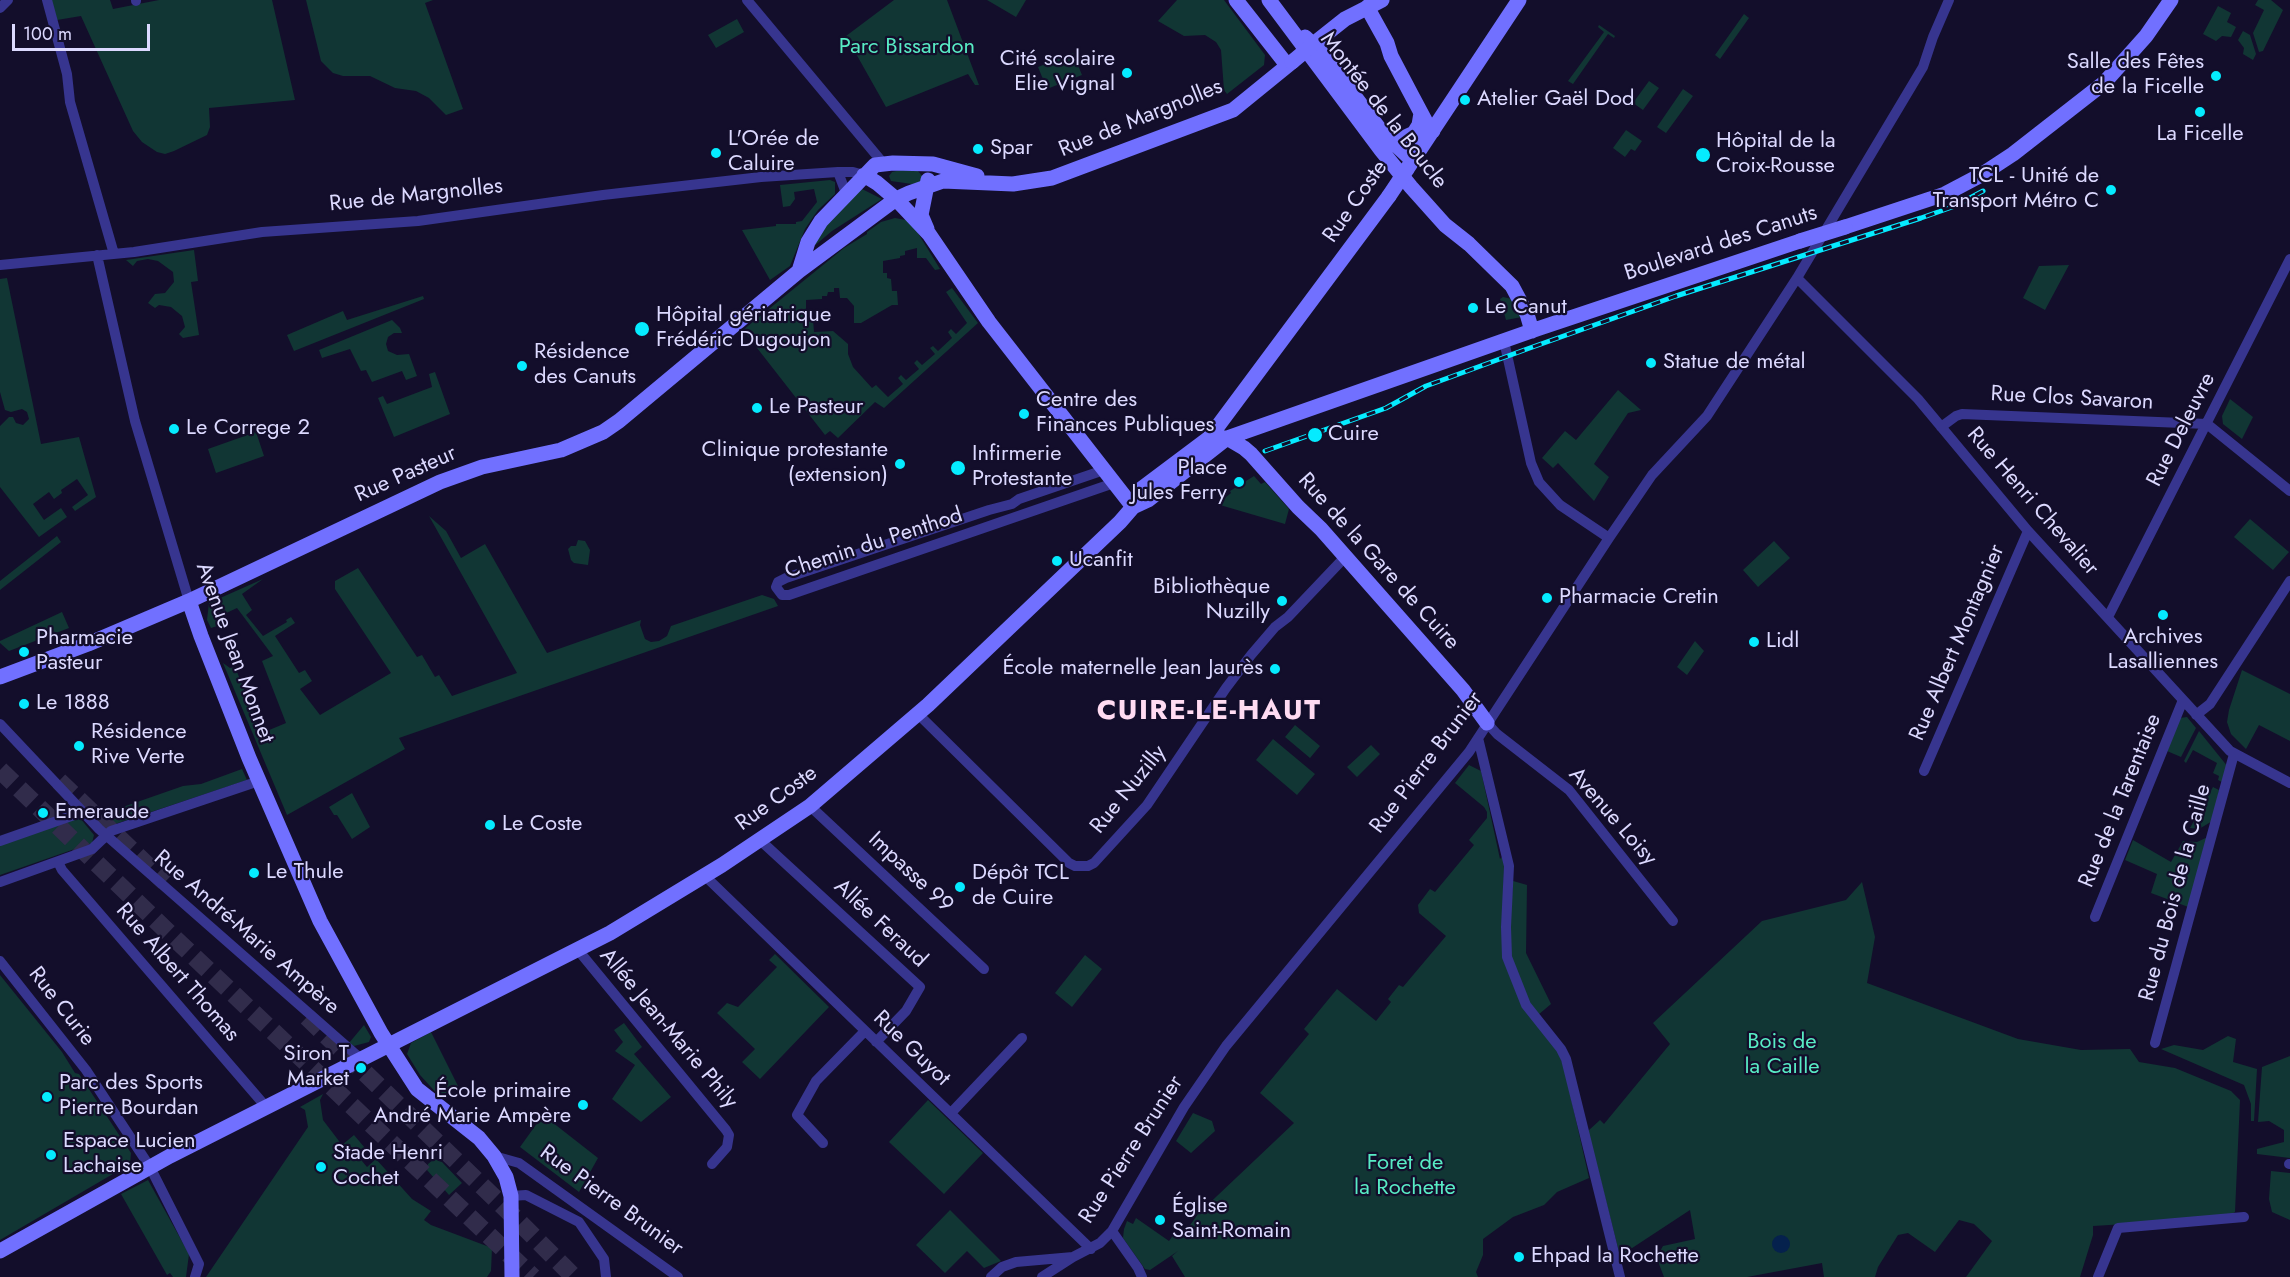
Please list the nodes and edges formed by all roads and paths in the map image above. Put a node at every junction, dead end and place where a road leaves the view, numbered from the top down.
1 (9, 0) edge
2 (47, 0) edge
3 (747, 0) edge
4 (1236, 0) edge
5 (1269, 0) edge
6 (1277, 0) edge
7 (1519, 0) edge
8 (1949, 0) edge
9 (2171, 0) edge
10 (1374, 3) edge
11 (0, 8) edge
12 (1299, 30) junction
13 (1290, 64) junction
14 (1421, 113) junction
15 (1433, 131) junction
16 (1390, 138) junction
17 (921, 163) junction
18 (883, 164) junction
19 (1410, 165) junction
20 (838, 172) junction
21 (871, 179) junction
22 (990, 183) junction
23 (928, 186) junction
24 (846, 193) junction
25 (902, 196) junction
26 (929, 234) junction
27 (1469, 244) junction
28 (114, 254) junction
29 (97, 255) junction
30 (2290, 259) edge
31 (0, 265) edge
32 (799, 271) junction
33 (1797, 278) junction
34 (1532, 331) junction
35 (1504, 341) junction
36 (1219, 424) junction
37 (2207, 424) junction
38 (1941, 427) junction
39 (1209, 438) junction
40 (1227, 438) junction
41 (1104, 470) junction
42 (1114, 483) junction
43 (2290, 491) edge
44 (1133, 507) junction
45 (2028, 531) junction
46 (1609, 538) junction
47 (1345, 557) junction
48 (2290, 581) edge
49 (189, 601) junction
50 (2108, 617) junction
51 (0, 677) edge
52 (2183, 700) junction
53 (918, 714) junction
54 (2196, 715) junction
55 (1487, 723) junction
56 (0, 724) edge
57 (1478, 738) junction
58 (2234, 754) junction
59 (1924, 771) dead end
60 (259, 781) junction
61 (2290, 783) edge
62 (810, 806) junction
63 (77, 814) dead end
64 (106, 835) junction
65 (0, 841) edge
66 (760, 841) junction
67 (58, 862) junction
68 (705, 876) junction
69 (0, 882) edge
70 (2095, 917) dead end
71 (1673, 921) dead end
72 (578, 950) junction
73 (0, 961) edge
74 (984, 969) dead end
75 (865, 1031) junction
76 (1022, 1038) dead end
77 (876, 1042) junction
78 (2155, 1043) dead end
79 (388, 1045) junction
80 (361, 1059) junction
81 (267, 1108) junction
82 (951, 1113) junction
83 (823, 1143) dead end
84 (494, 1156) junction
85 (712, 1164) dead end
86 (150, 1167) junction
87 (511, 1196) junction
88 (2244, 1217) dead end
89 (1112, 1231) junction
90 (1091, 1249) junction
91 (0, 1251) edge
92 (1073, 1257) junction
93 (1617, 1276) edge
94 (195, 1277) edge
95 (512, 1277) edge
96 (606, 1277) edge
97 (678, 1277) edge
98 (991, 1277) edge
99 (1042, 1277) edge
100 (1142, 1277) edge
101 (2098, 1277) edge

1 - 11 street
2 - 28 street
3 - 18 street
4 - 13 street
5 - 27 street, Montée de la Boucle
6 - 12 street, Montée de la Boucle
7 - 15 street, Rue Coste
8 - 33 street, Rue Pierre Brunier
9 - 34 street, Boulevard des Canuts, bridge
10 - 13 street, Rue de Margnolles, bridge
10 - 14 street
12 - 16 street
12 - 27 street, Montée de la Boucle
13 - 22 street, Rue de Margnolles
14 - 15 street
14 - 16 street
15 - 19 street, Rue Coste
16 - 19 street
17 - 18 street, Rue de Margnolles
17 - 22 street, Rue de Margnolles
17 - 23 street
18 - 21 street
19 - 36 street, Rue Coste, bridge
20 - 21 street, Rue de Margnolles
20 - 24 street
20 - 28 street, Rue de Margnolles
21 - 24 street
21 - 25 street, Rue de Margnolles
22 - 23 street, Rue de Margnolles
23 - 25 street, Rue de Margnolles
23 - 26 street
24 - 32 street
25 - 26 street
25 - 32 street, Rue Pasteur
26 - 41 street
27 - 34 street, Montée de la Boucle
28 - 29 street, Rue de Margnolles
29 - 31 street, Rue de Margnolles
29 - 49 street, Avenue Jean Monnet
30 - 37 street, Rue Deleuvre
32 - 49 street, Rue Pasteur
33 - 38 street, Rue Henri Chevalier
33 - 46 street, Rue Pierre Brunier
34 - 35 street, Boulevard des Canuts
35 - 40 street, Boulevard des Canuts
35 - 46 street
36 - 39 street, Rue Coste
36 - 40 street
37 - 38 street, Rue Clos Savaron
37 - 43 street
37 - 50 street, Rue Deleuvre
38 - 45 street, Rue Henri Chevalier
39 - 40 street
39 - 44 street, Rue Coste
40 - 44 street, Rue Coste
40 - 47 street, Rue de la Gare de Cuire
41 - 42 street
41 - 42 street, Chemin du Penthod
42 - 44 street
44 - 53 street, Rue Coste
45 - 50 street, Rue Henri Chevalier
45 - 59 street, Rue Albert Montagnier
46 - 55 street, Rue Pierre Brunier
47 - 53 street, Rue Nuzilly
47 - 55 street, Rue de la Gare de Cuire
48 - 54 street
49 - 51 street, Rue Pasteur
49 - 60 street, Avenue Jean Monnet
50 - 52 street, Rue Henri Chevalier
52 - 54 street, Rue Henri Chevalier
52 - 70 street, Rue de la Tarentaise
53 - 62 street, Rue Coste
54 - 58 street, Rue Henri Chevalier
55 - 57 street, Rue Pierre Brunier
55 - 71 street, Avenue Loisy
56 - 64 street, Rue André-Marie Ampère
57 - 89 street, Rue Pierre Brunier
57 - 93 street
58 - 61 street, Rue Henri Chevalier
58 - 78 street, Rue du Bois de la Caille
60 - 64 street
60 - 79 street, Avenue Jean Monnet
62 - 66 street, Rue Coste
62 - 74 street, Impasse 99
63 - 65 street
64 - 67 street
64 - 80 street, Rue André-Marie Ampère
66 - 68 street, Rue Coste
66 - 77 street, Allée Feraud
67 - 69 street
67 - 81 street, Rue Albert Thomas
68 - 72 street, Rue Coste
68 - 75 street, Rue Guyot
72 - 79 street, Rue Coste
72 - 85 street, Allée Jean-Marie Phily
73 - 86 street, Rue Curie
75 - 77 street, Rue Guyot
75 - 83 street
76 - 82 street
77 - 82 street, Rue Guyot
79 - 80 street, Rue Coste
79 - 84 street, Rue Pierre Brunier
80 - 81 street, Rue Coste
81 - 86 street, Rue Coste
82 - 90 street, Rue Guyot
84 - 87 street
84 - 97 street, Rue Pierre Brunier
86 - 91 street, Rue Coste
86 - 94 street, Rue Curie
87 - 95 street
87 - 96 street
88 - 101 street
89 - 90 street, Rue Pierre Brunier
89 - 100 street
90 - 92 street, Rue Pierre Brunier
92 - 98 street, Rue Pierre Brunier
92 - 99 street, Rue Pierre Brunier

